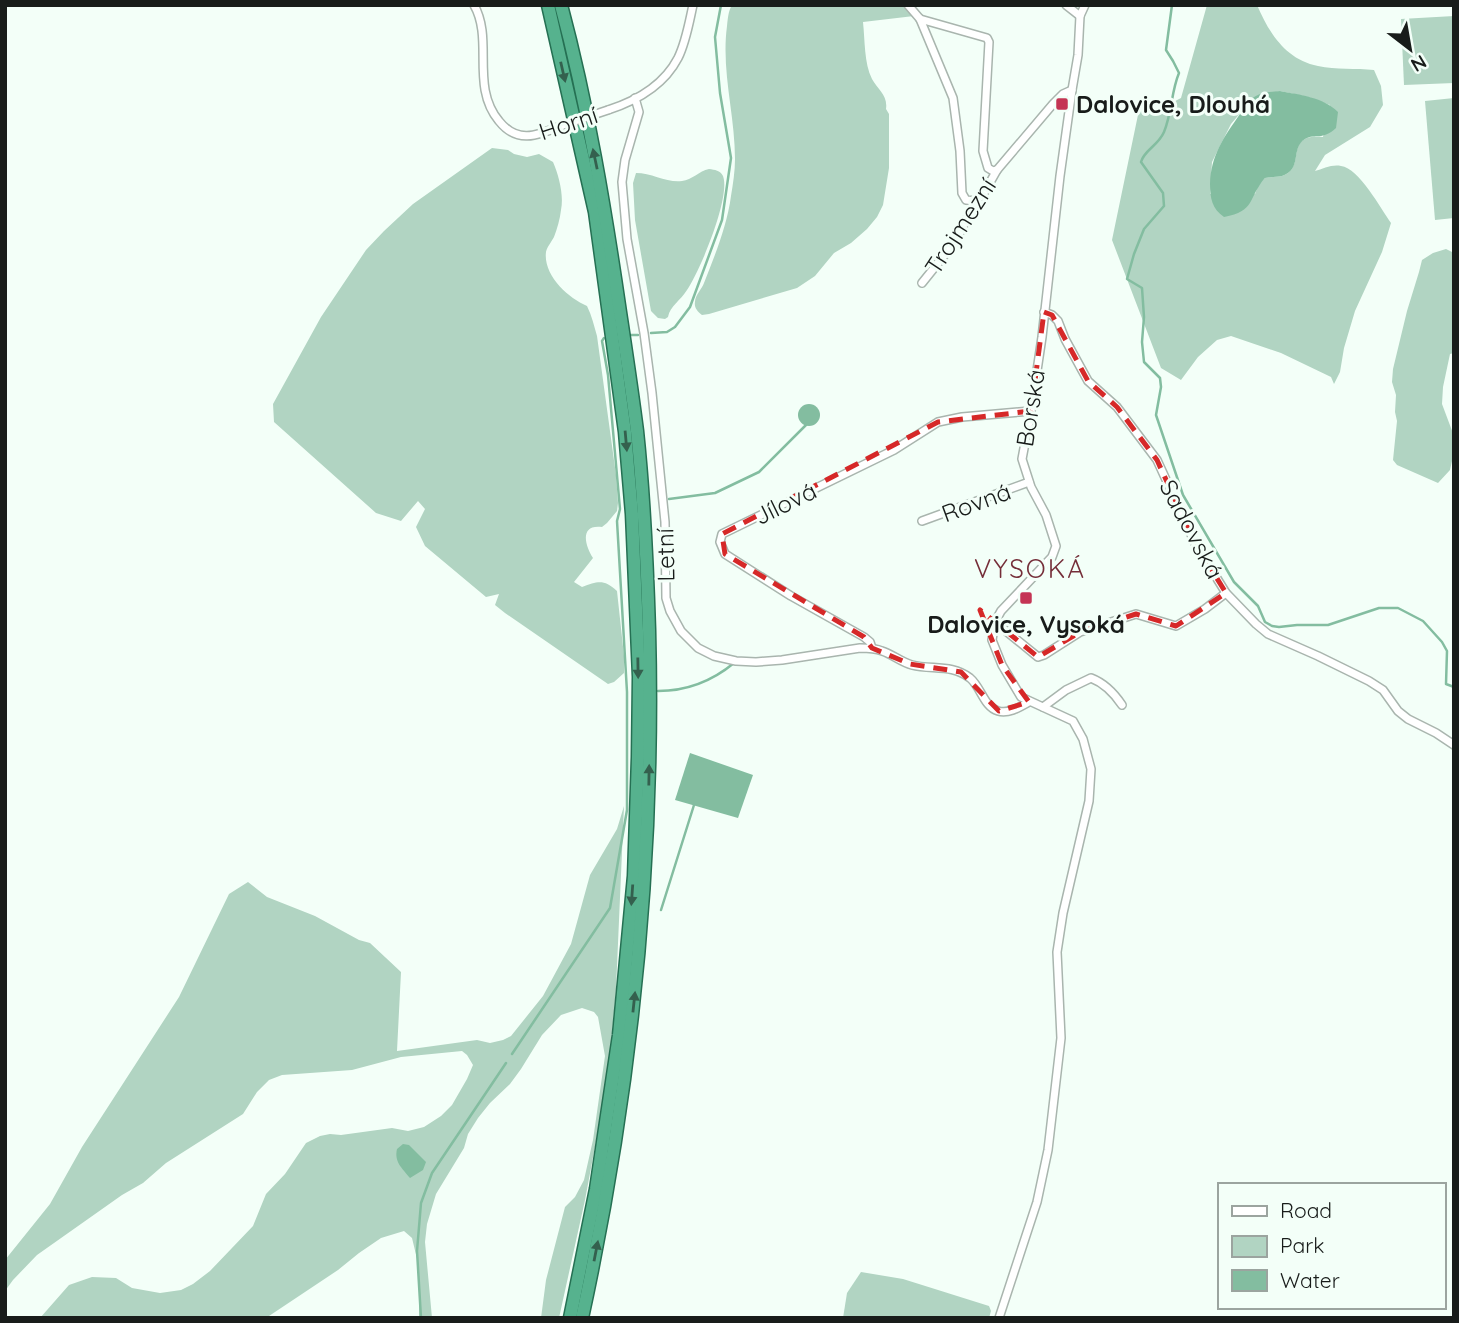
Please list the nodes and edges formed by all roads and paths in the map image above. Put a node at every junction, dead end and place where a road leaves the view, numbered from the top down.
1 (474, 5) edge
2 (548, 5) edge
3 (561, 5) edge
4 (693, 5) edge
5 (908, 5) edge
6 (1066, 5) edge
7 (1085, 5) edge
8 (1080, 16) junction
9 (920, 19) junction
10 (1072, 90) junction
11 (635, 98) junction
12 (997, 170) junction
13 (976, 201) junction
14 (922, 283) dead end
15 (1044, 312) junction
16 (1031, 411) junction
17 (1029, 482) junction
18 (922, 521) dead end
19 (1226, 593) junction
20 (995, 622) junction
21 (872, 649) junction
22 (1029, 702) junction
23 (1122, 705) dead end
24 (1043, 707) junction
25 (1454, 745) edge
26 (570, 1318) edge
27 (582, 1318) edge
28 (999, 1318) edge

1 - 11 street, Horní, bridge
2 -> 26 highway
27 -> 3 highway
4 - 11 street, Horní
5 - 9 street
6 - 8 street
7 - 8 street
8 - 10 street, Borská
9 - 12 street
9 - 13 street
10 - 12 street, Trojmezní
10 - 15 street, Borská
11 - 21 street, Letní
12 - 13 street, Trojmezní
13 - 14 street, Trojmezní
15 - 16 street, Borská
15 - 19 street, Sadovská
16 - 17 street, Borská
16 - 21 street, Jílová
17 - 18 street, Rovná
17 - 20 street, Borská
19 - 20 street
19 - 25 street, Sadovská
20 - 22 street
21 - 22 street, Letní
22 - 24 street
23 - 24 street
24 - 28 street

